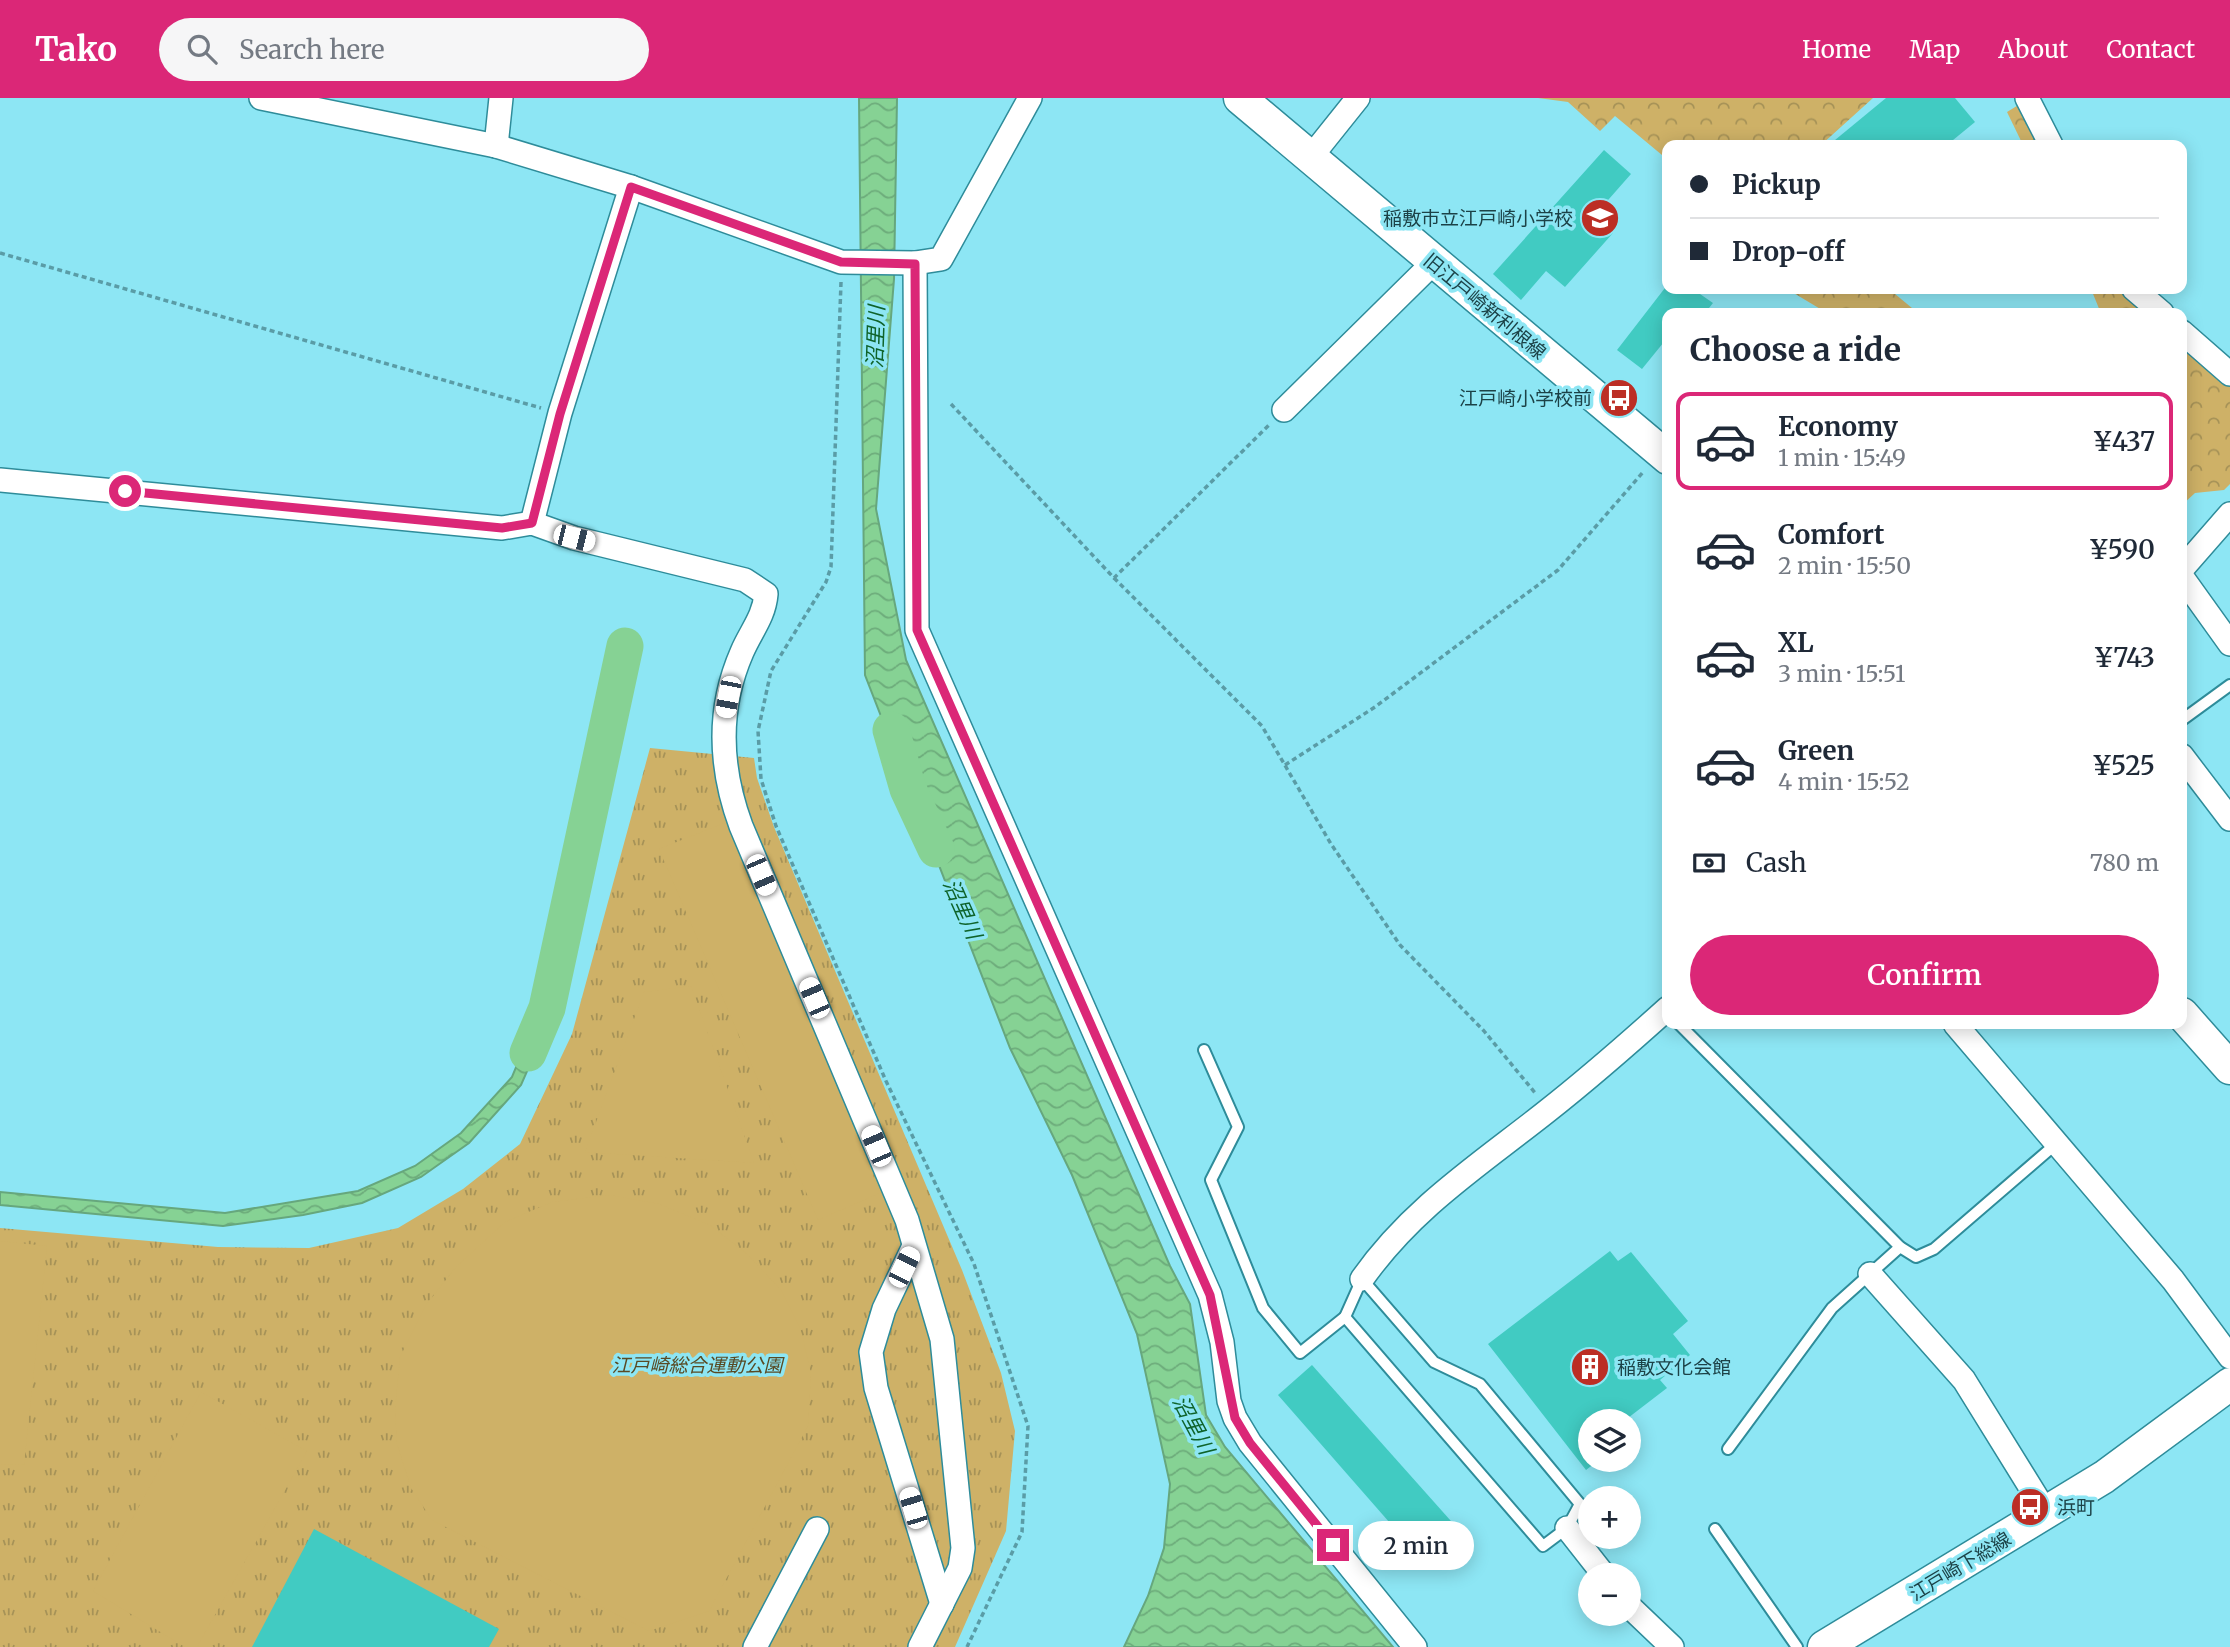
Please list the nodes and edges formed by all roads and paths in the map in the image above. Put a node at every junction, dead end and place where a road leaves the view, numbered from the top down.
1 (261, 98) edge
2 (501, 98) edge
3 (1030, 98) edge
4 (1240, 98) edge
5 (1358, 98) edge
6 (2027, 98) edge
7 (2048, 140) edge
8 (496, 146) junction
9 (1310, 158) junction
10 (631, 187) junction
11 (0, 253) edge
12 (846, 262) junction
13 (910, 263) junction
14 (1433, 263) junction
15 (2140, 294) edge
16 (2156, 308) edge
17 (2187, 336) edge
18 (2230, 374) edge
19 (951, 404) dead end
20 (1284, 410) joint
21 (560, 414) junction
22 (1662, 452) edge
23 (1662, 456) edge
24 (0, 480) edge
25 (2230, 514) edge
26 (532, 523) junction
27 (2187, 563) edge
28 (1114, 578) junction
29 (2187, 585) edge
30 (2230, 644) edge
31 (2230, 685) edge
32 (2187, 716) edge
33 (2187, 763) edge
34 (1285, 765) junction
35 (2230, 819) edge
36 (1662, 1020) edge
37 (2187, 1020) edge
38 (1685, 1029) edge
39 (1959, 1029) edge
40 (1204, 1050) dead end
41 (2230, 1068) edge
42 (1550, 1110) junction
43 (2057, 1143) junction
44 (914, 1246) junction
45 (1900, 1247) junction
46 (1870, 1274) junction
47 (1362, 1279) junction
48 (1345, 1317) junction
49 (2230, 1357) edge
50 (2230, 1384) edge
51 (1728, 1449) dead end
52 (2047, 1514) junction
53 (1567, 1528) junction
54 (817, 1529) dead end
55 (1716, 1529) dead end
56 (1595, 1563) edge
57 (942, 1604) junction
58 (1641, 1617) edge
59 (755, 1647) edge
60 (920, 1647) edge
61 (967, 1647) edge
62 (1415, 1647) edge
63 (1672, 1647) edge
64 (1797, 1647) edge
65 (1824, 1647) edge

1 - 8 street
2 - 8 street
3 - 13 street
4 - 9 street, 旧江戸崎新利根線
5 - 9 street
6 - 7 street
8 - 10 street
9 - 14 street, 旧江戸崎新利根線
10 - 12 street
10 - 21 street
11 - 21 path
12 - 13 street
12 - 61 path
13 - 62 street
14 - 20 street
14 - 22 street, 旧江戸崎新利根線
15 - 16 street
17 - 18 street
19 - 28 path
20 - 28 path
21 - 26 street
23 - 34 path
24 - 26 street
25 - 27 street
26 - 44 street
28 - 34 path
29 - 30 street
31 - 32 lane
33 - 35 street
34 - 42 path
36 - 42 street
37 - 41 street
38 - 45 lane
39 - 43 street
40 - 48 lane
42 - 47 street
43 - 45 lane
43 - 49 street
44 - 57 street
44 - 57 street
45 - 46 lane
46 - 51 lane
46 - 52 street
47 - 48 lane
47 - 53 lane
48 - 53 lane
50 - 52 street, 江戸崎下総線
52 - 65 street, 江戸崎下総線
53 - 56 street
54 - 59 street
55 - 64 lane
57 - 60 street
58 - 63 street

